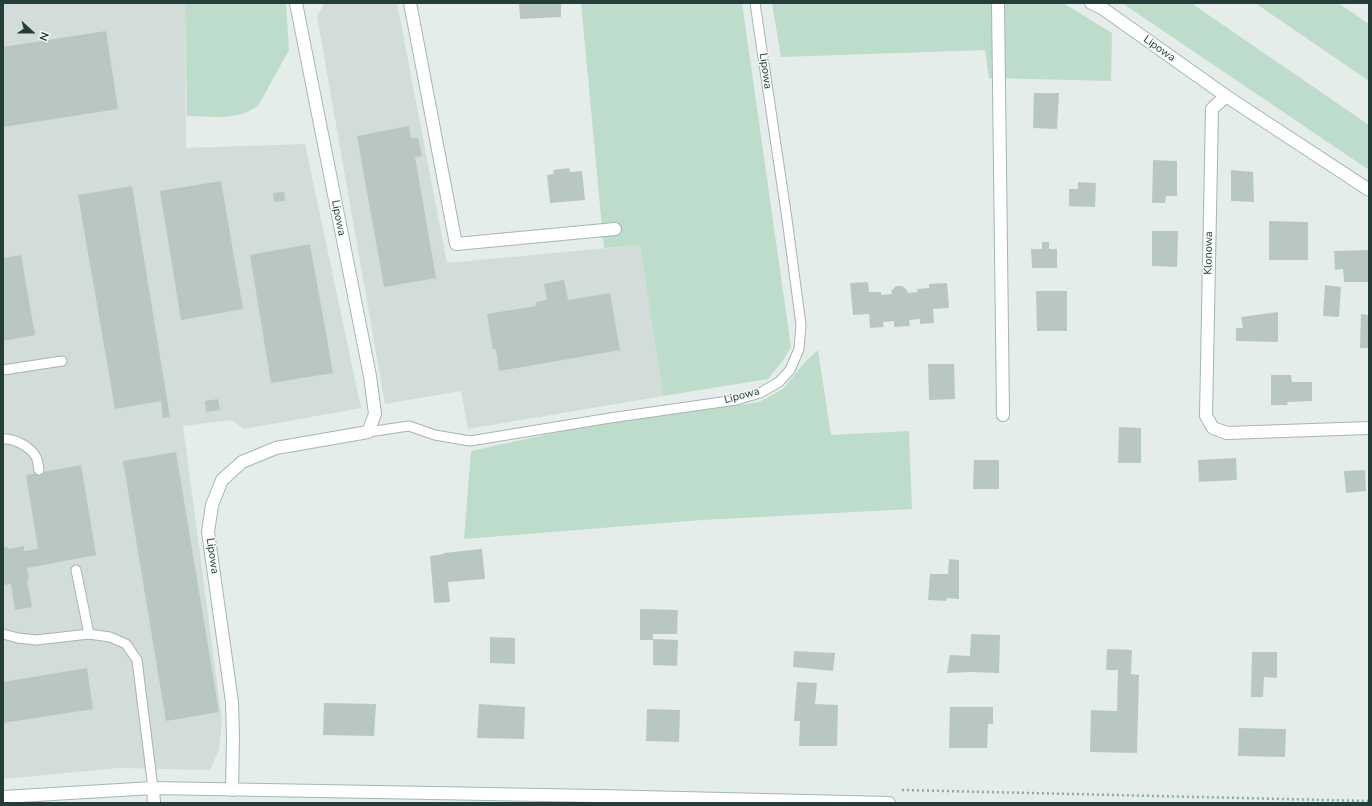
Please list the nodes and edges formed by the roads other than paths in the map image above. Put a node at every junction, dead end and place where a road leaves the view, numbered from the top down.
1 (296, 3) edge
2 (410, 3) edge
3 (755, 3) edge
4 (998, 3) edge
5 (1091, 3) edge
6 (1226, 96) junction
7 (1369, 190) edge
8 (615, 229) dead end
9 (62, 361) dead end
10 (3, 370) edge
11 (1003, 415) dead end
12 (1369, 428) edge
13 (368, 432) junction
14 (3, 439) edge
15 (39, 470) dead end
16 (76, 570) dead end
17 (3, 634) edge
18 (89, 634) junction
19 (153, 788) junction
20 (232, 790) junction
21 (3, 797) edge
22 (600, 800) edge
23 (154, 803) edge
24 (889, 803) edge

1 - 13 street, Lipowa
2 - 8 street
3 - 13 lane, Lipowa
4 - 11 street
5 - 6 street, Lipowa
6 - 7 street
6 - 12 street, Klonowa
9 - 10 lane
13 - 20 street, Lipowa
14 - 15 lane
16 - 18 lane
17 - 18 lane
18 - 19 lane
19 - 20 street
19 - 21 street
19 - 23 street
20 - 22 street
22 - 24 street

